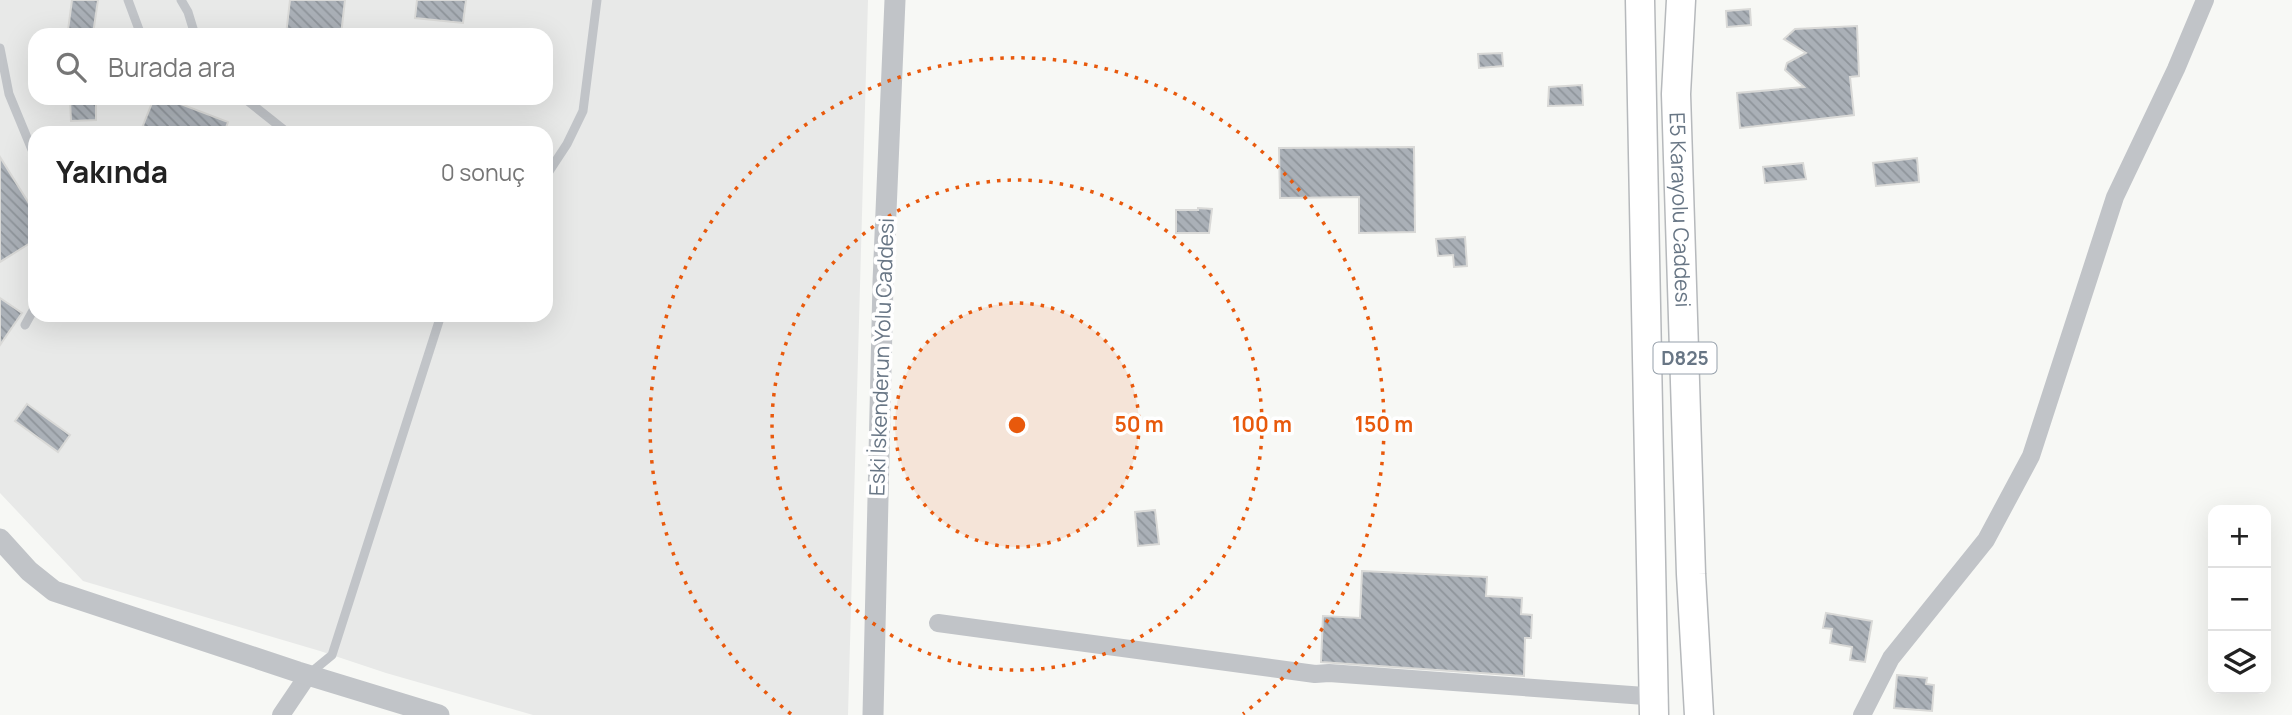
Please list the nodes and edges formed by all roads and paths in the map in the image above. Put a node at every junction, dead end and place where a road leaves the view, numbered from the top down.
1 (128, 0) edge
2 (181, 0) edge
3 (597, 0) edge
4 (895, 0) edge
5 (1640, 0) edge
6 (1681, 0) edge
7 (2205, 0) edge
8 (138, 28) edge
9 (193, 28) edge
10 (0, 48) edge
11 (253, 105) edge
12 (279, 126) edge
13 (28, 140) edge
14 (553, 165) edge
15 (28, 320) edge
16 (438, 322) edge
17 (25, 326) dead end
18 (0, 539) edge
19 (938, 623) dead end
20 (307, 675) junction
21 (1656, 703) edge
22 (281, 715) edge
23 (439, 715) edge
24 (873, 715) edge
25 (1699, 715) edge
26 (1862, 715) edge

1 - 8 lane
2 - 9 lane
3 - 14 lane
4 - 24 street, Eski İskenderun Yolu Caddesi
5 - 21 highway, E5 Karayolu Caddesi / D825
6 - 25 highway, E5 Karayolu Caddesi / D825
7 - 26 street
10 - 13 lane
11 - 12 lane
15 - 17 lane
16 - 20 lane
18 - 20 street
19 - 21 street
20 - 22 street
20 - 23 street

